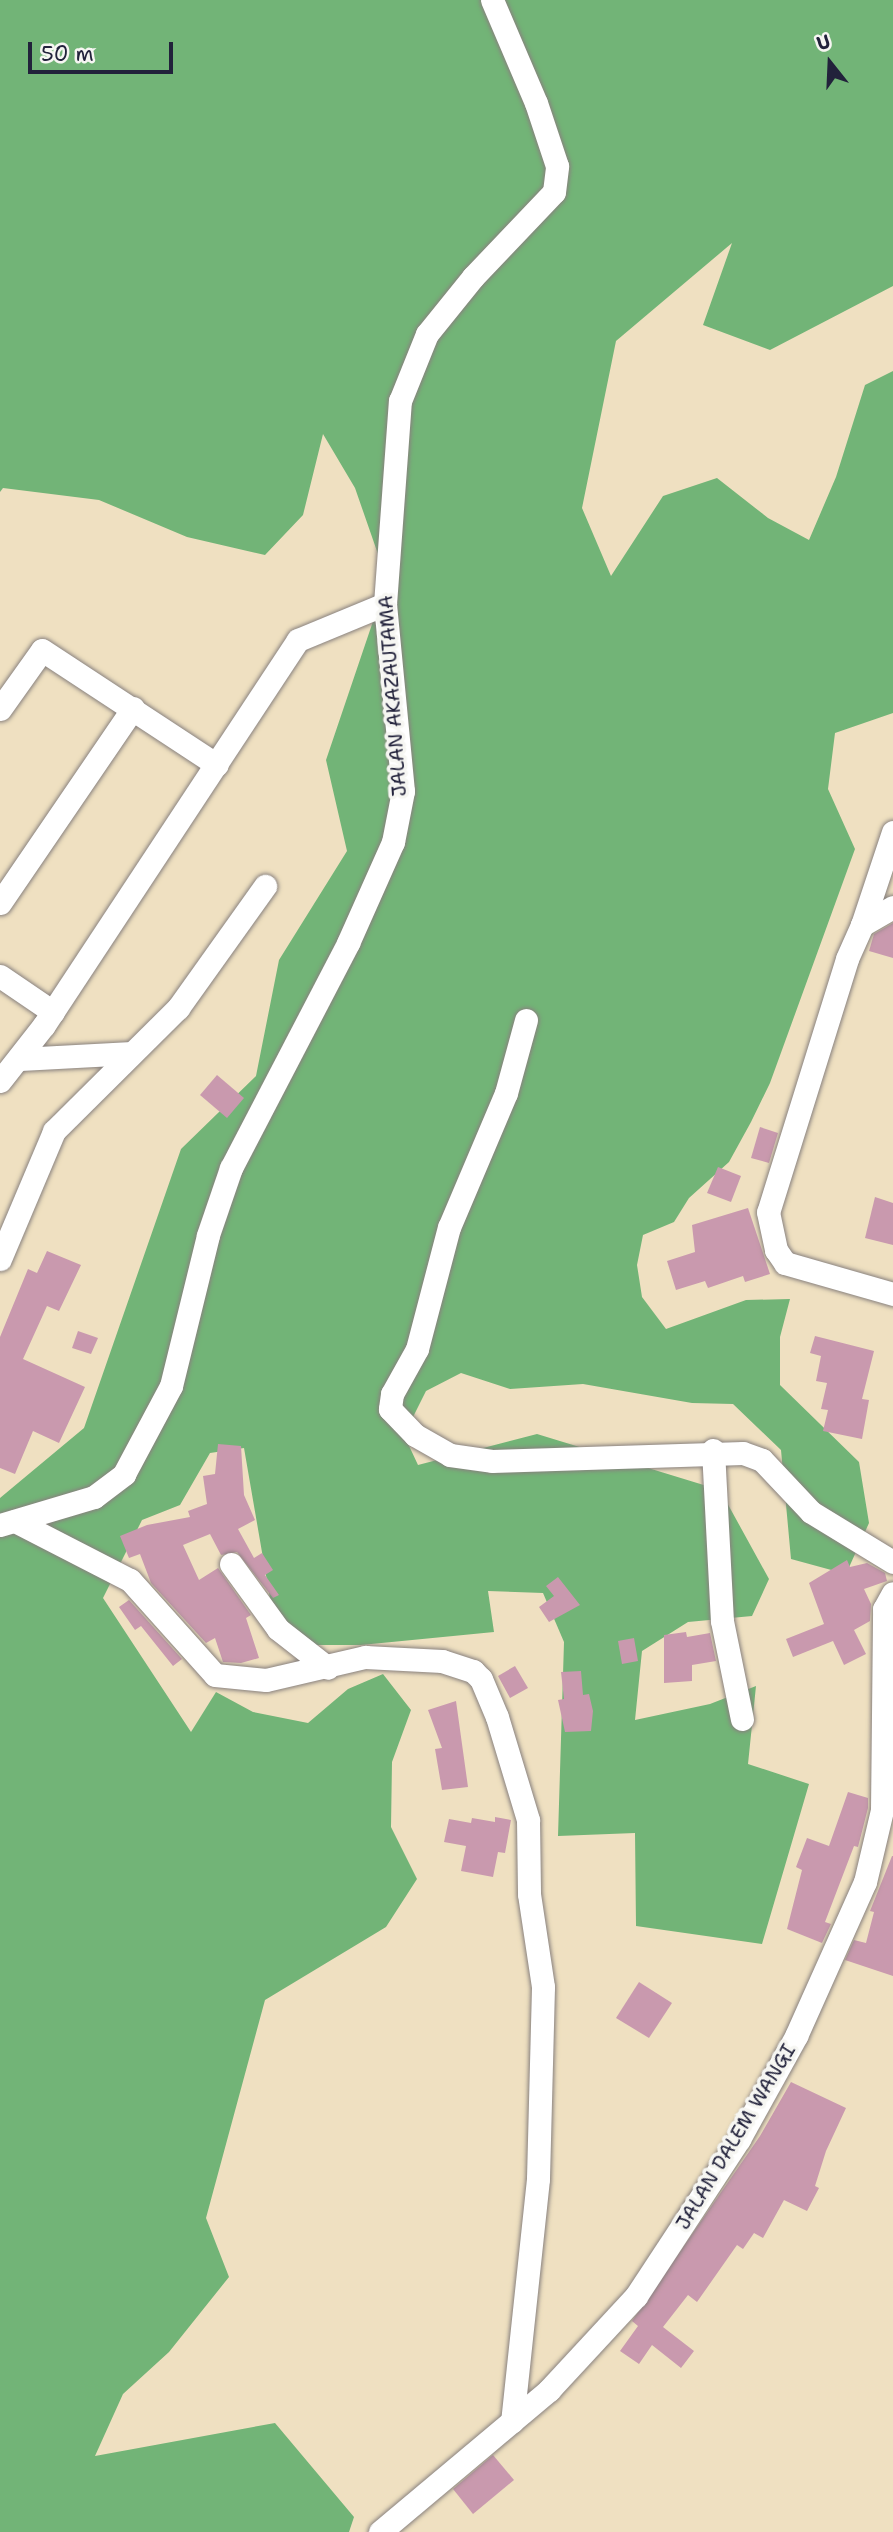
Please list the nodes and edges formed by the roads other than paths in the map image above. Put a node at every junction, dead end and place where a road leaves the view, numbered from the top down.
1 (492, 0) edge
2 (385, 604) junction
3 (133, 708) junction
4 (0, 709) edge
5 (217, 765) junction
6 (893, 832) edge
7 (265, 886) dead end
8 (0, 903) edge
9 (893, 907) edge
10 (862, 925) junction
11 (0, 976) edge
12 (52, 1012) junction
13 (526, 1020) dead end
14 (132, 1053) junction
15 (20, 1059) junction
16 (0, 1081) edge
17 (0, 1259) edge
18 (893, 1294) edge
19 (713, 1450) junction
20 (8, 1523) edge
21 (893, 1562) edge
22 (231, 1564) dead end
23 (893, 1593) edge
24 (328, 1668) junction
25 (741, 1719) dead end
26 (886, 1825) edge
27 (512, 2422) junction
28 (380, 2532) edge

1 - 2 street, JALAN AKAZAUTAMA
2 - 5 street
2 - 20 street, JALAN AKAZAUTAMA
3 - 4 street
3 - 5 street
3 - 8 street
5 - 12 street
6 - 10 street
7 - 14 street
9 - 10 street
10 - 18 street
11 - 12 street
12 - 15 street
13 - 19 street
14 - 15 street
14 - 17 street
15 - 16 street
19 - 21 street
19 - 25 street
20 - 24 street
22 - 24 street
23 - 26 street, JALAN DALEM WANGI
24 - 27 street
26 - 27 street, JALAN DALEM WANGI
27 - 28 street, JALAN DALEM WANGI

